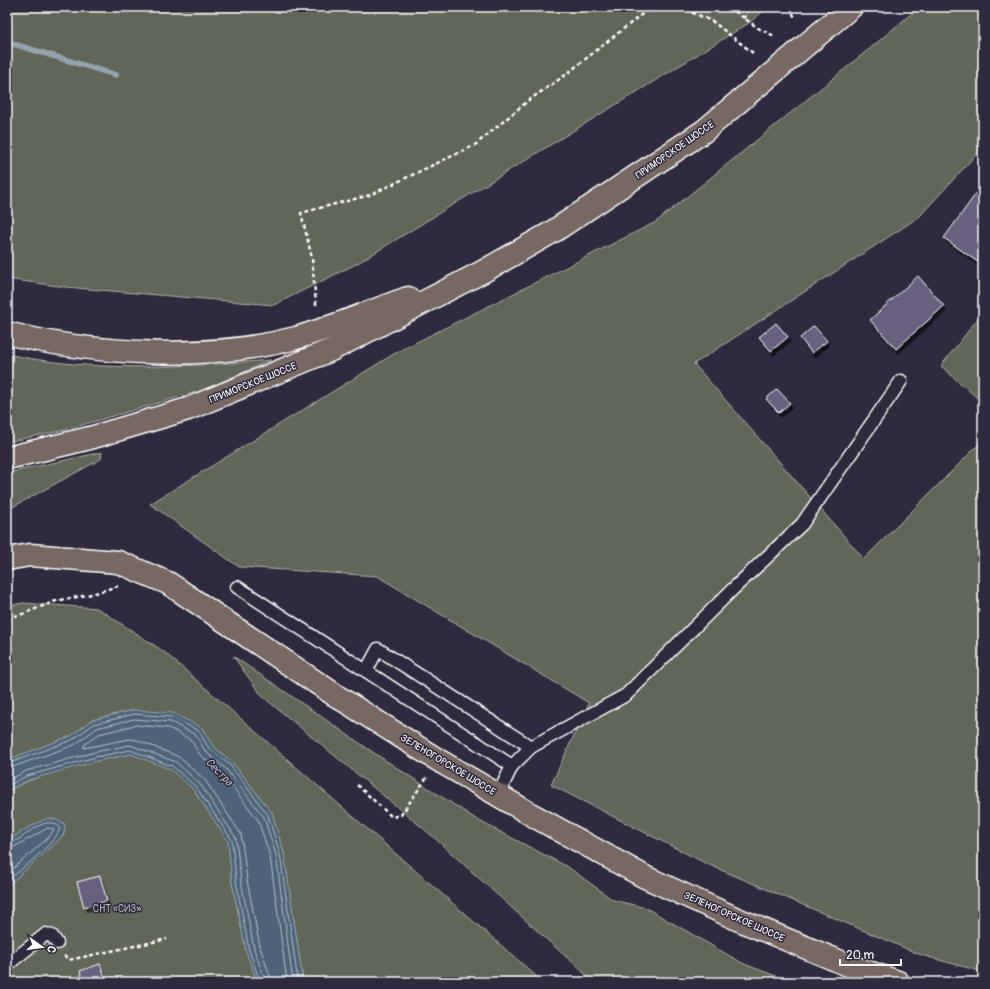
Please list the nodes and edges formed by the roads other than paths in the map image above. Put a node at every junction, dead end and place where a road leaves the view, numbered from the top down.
1 (851, 7) edge
2 (484, 271) junction
3 (7, 333) edge
4 (901, 381) dead end
5 (7, 458) edge
6 (7, 559) edge
7 (238, 587) dead end
8 (366, 671) junction
9 (531, 747) junction
10 (512, 766) junction
11 (498, 795) junction
12 (57, 944) road end
13 (7, 965) edge
14 (898, 982) edge

1 - 2 main road, ПРИМОРСКОЕ ШОССЕ
2 - 3 main road, ПРИМОРСКОЕ ШОССЕ
2 - 5 main road, ПРИМОРСКОЕ ШОССЕ
4 - 9 lane
6 - 11 main road, ЗЕЛЕНОГОРСКОЕ ШОССЕ
7 - 8 lane
8 - 9 lane
8 - 10 lane
9 - 10 lane
10 - 11 lane
11 - 14 main road, ЗЕЛЕНОГОРСКОЕ ШОССЕ
12 - 13 lane

